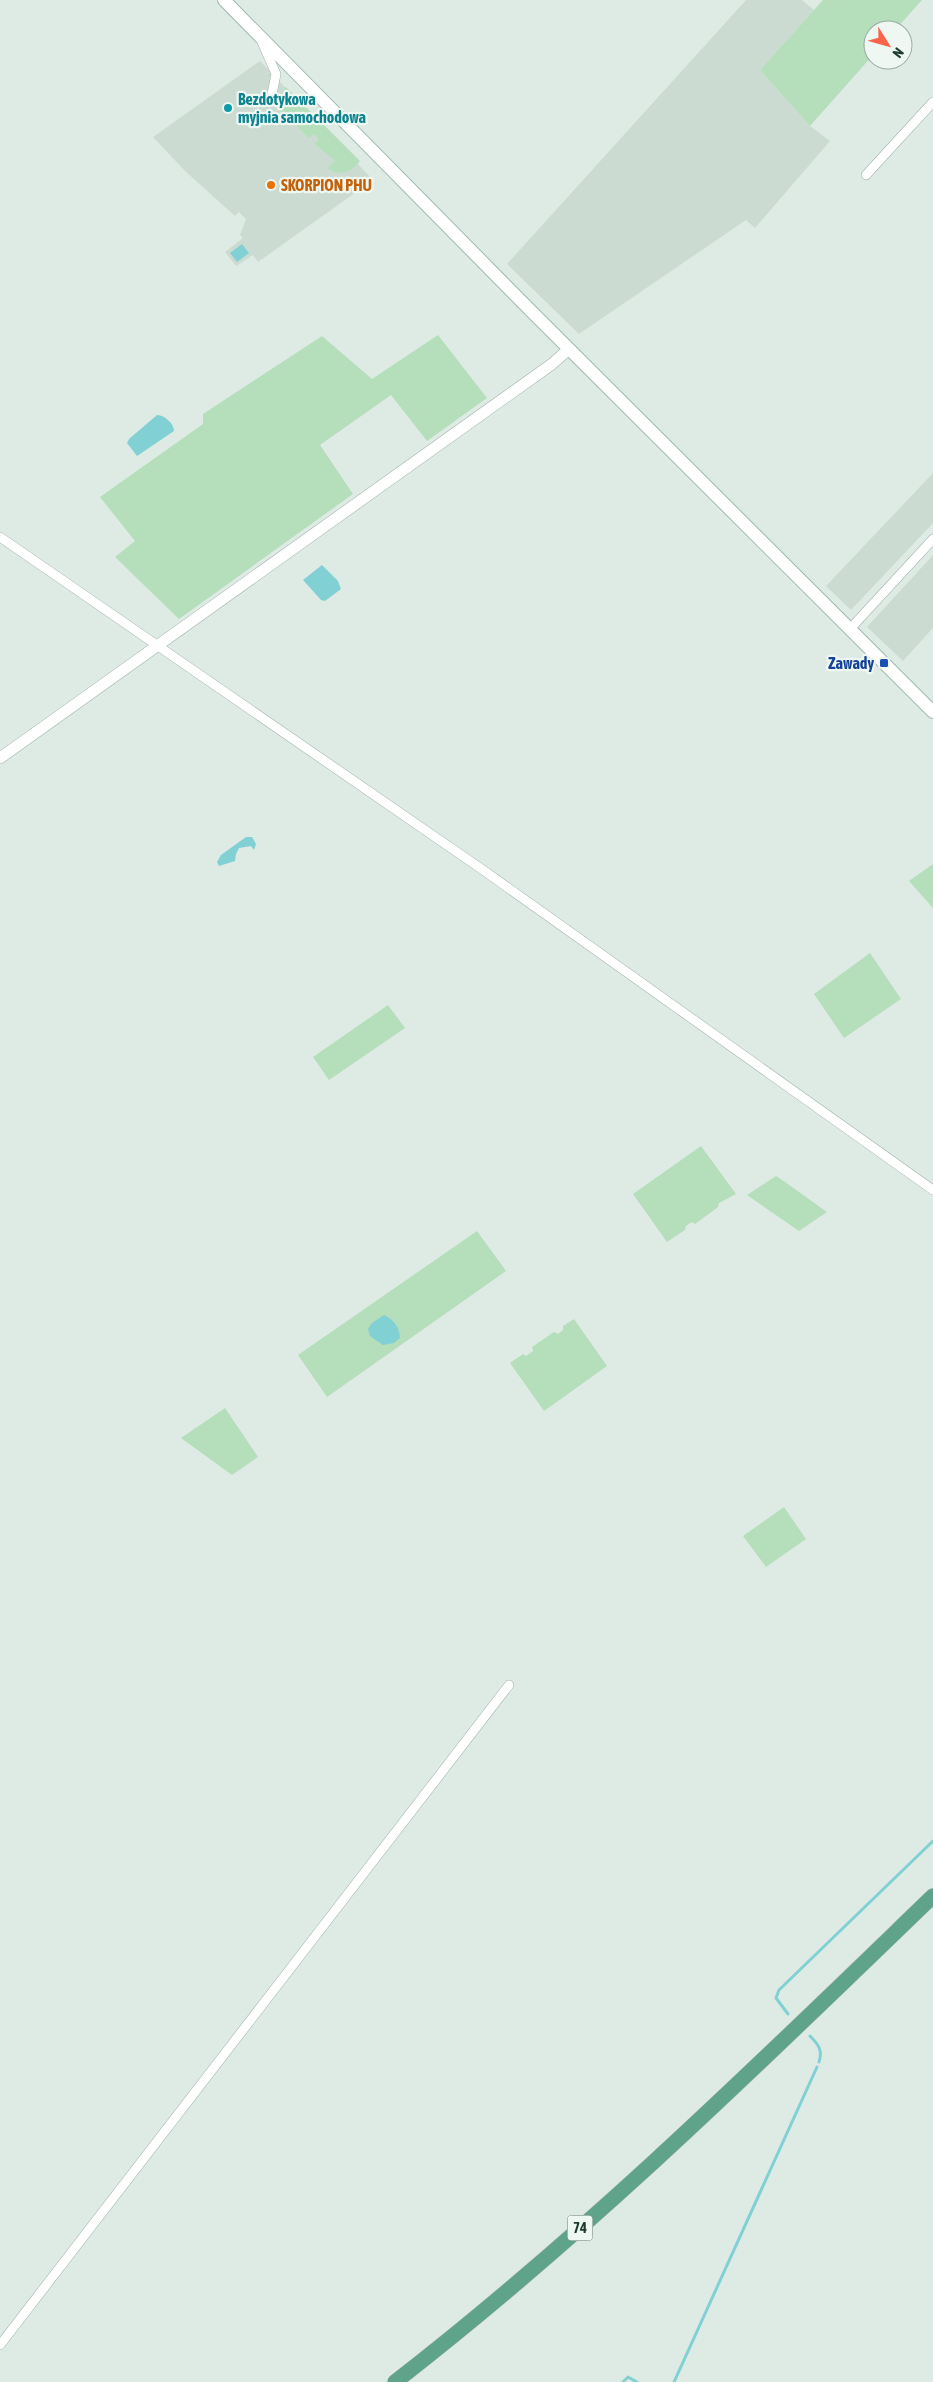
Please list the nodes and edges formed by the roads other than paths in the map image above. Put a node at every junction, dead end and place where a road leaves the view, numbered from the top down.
1 (224, 0) edge
2 (260, 38) junction
3 (272, 94) dead end
4 (933, 102) edge
5 (866, 175) dead end
6 (569, 349) junction
7 (0, 537) edge
8 (933, 539) edge
9 (850, 629) junction
10 (156, 645) junction
11 (933, 712) edge
12 (0, 758) edge
13 (933, 1190) edge
14 (509, 1684) dead end
15 (933, 1896) edge
16 (0, 2345) edge
17 (395, 2382) edge

1 - 2 main road
2 - 3 street
2 - 6 main road
4 - 5 street
6 - 9 main road
6 - 10 street
7 - 10 street
8 - 9 street
9 - 11 main road
10 - 12 street
10 - 13 street
14 - 16 street
15 - 17 main road, 74

